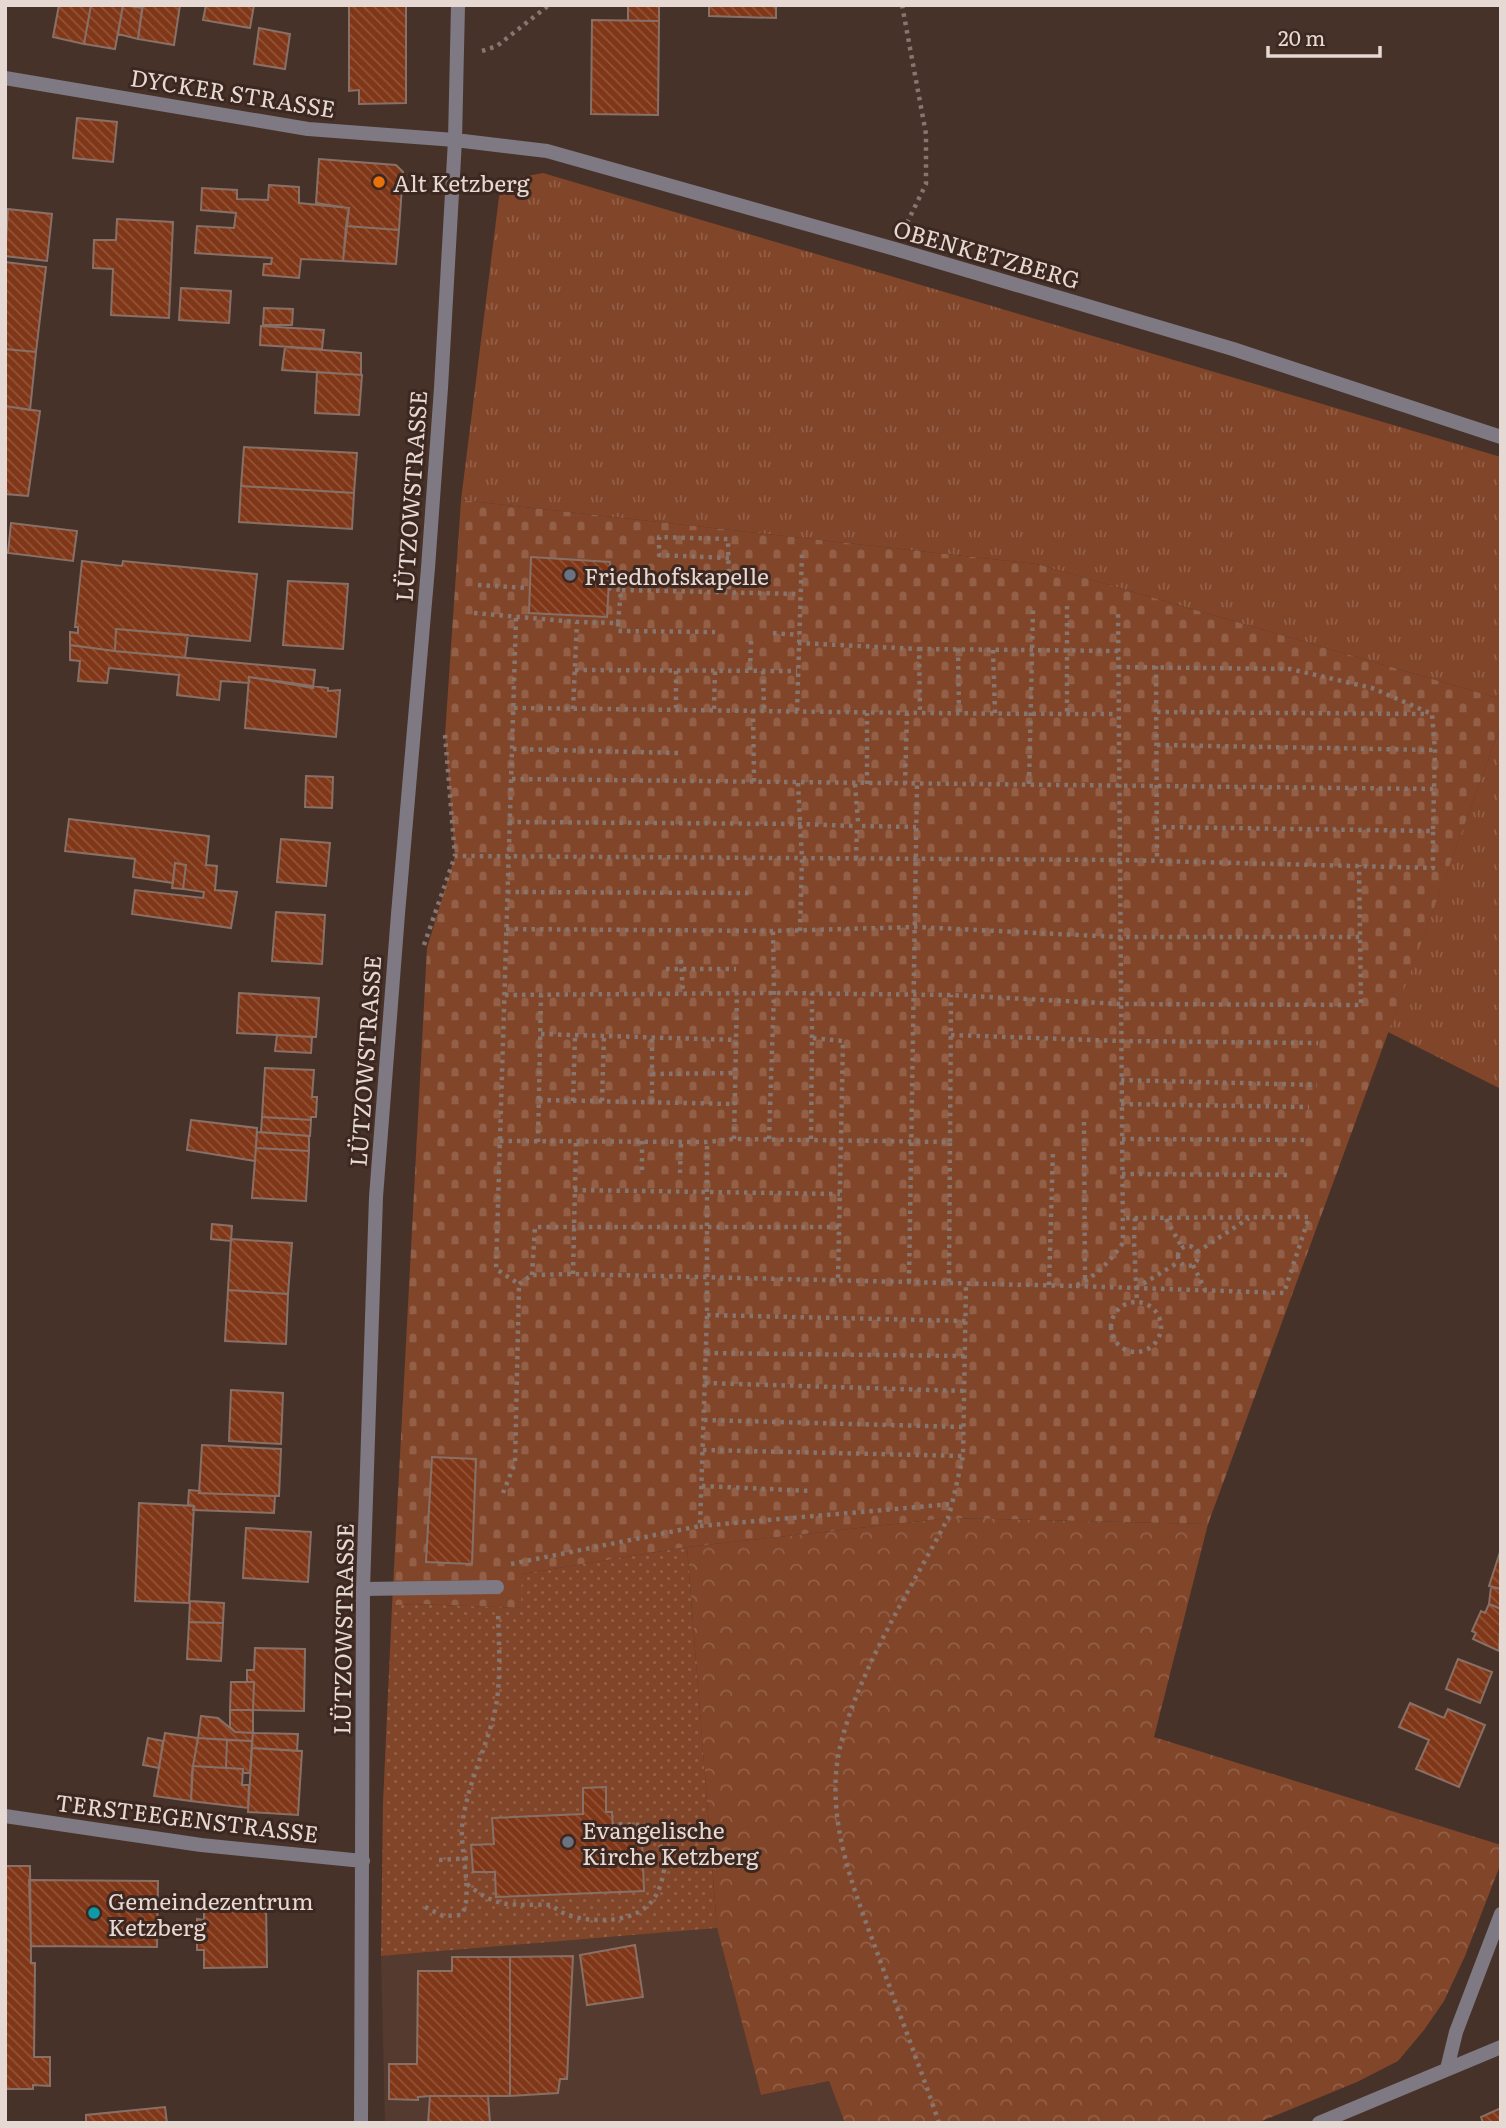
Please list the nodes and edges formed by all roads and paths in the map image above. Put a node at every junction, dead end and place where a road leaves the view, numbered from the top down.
1 (458, 5) edge
2 (549, 5) edge
3 (902, 5) edge
4 (458, 59) junction
5 (5, 78) edge
6 (455, 140) junction
7 (895, 249) junction
8 (1501, 437) edge
9 (802, 554) dead end
10 (729, 558) junction
11 (478, 585) dead end
12 (530, 588) dead end
13 (608, 588) dead end
14 (621, 590) junction
15 (729, 592) junction
16 (800, 594) junction
17 (1067, 606) dead end
18 (1033, 610) dead end
19 (1118, 612) dead end
20 (474, 613) dead end
21 (516, 618) junction
22 (577, 622) junction
23 (618, 622) junction
24 (715, 632) dead end
25 (774, 633) dead end
26 (799, 635) junction
27 (751, 641) dead end
28 (798, 643) junction
29 (919, 649) junction
30 (958, 649) junction
31 (993, 650) junction
32 (1031, 650) junction
33 (1067, 651) junction
34 (1118, 651) junction
35 (1156, 666) junction
36 (1118, 667) junction
37 (575, 670) junction
38 (750, 670) junction
39 (676, 671) junction
40 (715, 671) junction
41 (763, 671) junction
42 (797, 671) junction
43 (514, 708) junction
44 (572, 709) junction
45 (676, 709) junction
46 (714, 709) junction
47 (753, 710) junction
48 (764, 710) junction
49 (797, 711) junction
50 (1157, 712) junction
51 (867, 713) junction
52 (907, 713) junction
53 (920, 713) junction
54 (959, 713) junction
55 (995, 713) junction
56 (1030, 713) junction
57 (1067, 714) junction
58 (1117, 714) junction
59 (1432, 714) junction
60 (445, 735) dead end
61 (1157, 745) junction
62 (513, 749) junction
63 (1435, 750) junction
64 (678, 753) dead end
65 (512, 779) junction
66 (754, 782) junction
67 (798, 783) junction
68 (855, 783) junction
69 (867, 784) junction
70 (905, 784) junction
71 (917, 784) junction
72 (1030, 784) junction
73 (1119, 785) junction
74 (1158, 786) junction
75 (1433, 789) junction
76 (509, 822) junction
77 (800, 824) junction
78 (857, 826) junction
79 (916, 827) junction
80 (1158, 827) junction
81 (1433, 831) junction
82 (455, 856) junction
83 (507, 858) junction
84 (802, 859) junction
85 (856, 859) junction
86 (916, 860) junction
87 (1121, 860) junction
88 (1157, 861) junction
89 (1359, 865) junction
90 (507, 892) junction
91 (750, 893) dead end
92 (915, 927) junction
93 (506, 929) junction
94 (800, 930) junction
95 (773, 931) junction
96 (1120, 937) junction
97 (1361, 937) junction
98 (396, 946) junction
99 (681, 960) dead end
100 (666, 969) dead end
101 (682, 969) junction
102 (736, 969) dead end
103 (737, 993) junction
104 (774, 993) junction
105 (812, 993) junction
106 (683, 994) junction
107 (505, 995) junction
108 (541, 995) junction
109 (913, 995) junction
110 (951, 995) junction
111 (1121, 1004) junction
112 (541, 1034) junction
113 (604, 1035) junction
114 (951, 1035) junction
115 (575, 1036) junction
116 (652, 1037) junction
117 (812, 1038) junction
118 (736, 1040) junction
119 (1121, 1041) junction
120 (1318, 1043) dead end
121 (736, 1073) junction
122 (652, 1074) junction
123 (1121, 1080) junction
124 (1317, 1085) dead end
125 (539, 1100) junction
126 (573, 1101) junction
127 (602, 1101) junction
128 (652, 1103) junction
129 (735, 1104) junction
130 (1121, 1104) junction
131 (1309, 1107) dead end
132 (1084, 1122) dead end
133 (734, 1139) junction
134 (769, 1139) junction
135 (811, 1139) junction
136 (1122, 1139) junction
137 (841, 1140) junction
138 (1307, 1140) dead end
139 (500, 1141) junction
140 (576, 1141) junction
141 (910, 1141) junction
142 (538, 1142) junction
143 (642, 1142) junction
144 (681, 1142) junction
145 (707, 1142) junction
146 (950, 1142) junction
147 (1052, 1150) dead end
148 (642, 1170) dead end
149 (680, 1173) dead end
150 (1122, 1174) junction
151 (1290, 1175) dead end
152 (575, 1190) junction
153 (707, 1191) junction
154 (840, 1194) junction
155 (1250, 1217) junction
156 (1123, 1218) junction
157 (1135, 1218) junction
158 (1166, 1218) junction
159 (574, 1227) junction
160 (707, 1227) junction
161 (839, 1227) junction
162 (1134, 1242) junction
163 (1123, 1243) junction
164 (1182, 1247) junction
165 (1197, 1252) junction
166 (1179, 1262) junction
167 (1193, 1265) junction
168 (573, 1274) junction
169 (532, 1275) junction
170 (707, 1278) junction
171 (838, 1280) junction
172 (1085, 1281) junction
173 (909, 1282) junction
174 (949, 1282) junction
175 (966, 1283) junction
176 (519, 1284) junction
177 (1049, 1285) junction
178 (1075, 1286) junction
179 (1136, 1288) junction
180 (1205, 1290) junction
181 (1137, 1302) junction
182 (708, 1315) junction
183 (966, 1321) junction
184 (706, 1353) junction
185 (965, 1356) junction
186 (705, 1383) junction
187 (964, 1391) junction
188 (704, 1420) junction
189 (964, 1427) junction
190 (703, 1450) junction
191 (963, 1456) junction
192 (702, 1486) junction
193 (811, 1491) dead end
194 (503, 1493) dead end
195 (952, 1504) junction
196 (701, 1526) junction
197 (504, 1565) dead end
198 (497, 1587) joint
199 (363, 1589) junction
200 (5, 1816) edge
201 (613, 1824) dead end
202 (462, 1858) junction
203 (472, 1858) dead end
204 (439, 1860) dead end
205 (363, 1861) junction
206 (466, 1884) junction
207 (425, 1907) dead end
208 (1501, 1913) edge
209 (1501, 2047) edge
210 (1447, 2069) junction
211 (361, 2123) edge
212 (939, 2123) edge
213 (1318, 2123) edge

1 - 4 street, LÜTZOWSTRASSE
2 - 4 path
3 - 7 path
4 - 6 street, LÜTZOWSTRASSE
5 - 6 street, DYCKER STRASSE
6 - 7 street, OBENKETZBERG
6 - 98 street, LÜTZOWSTRASSE
7 - 8 street, OBENKETZBERG
9 - 16 path
10 - 10 path
10 - 15 path
11 - 12 path
13 - 14 path
14 - 15 path
14 - 23 path
15 - 16 path
16 - 26 path
17 - 33 path
18 - 32 path
19 - 34 path
20 - 21 path
21 - 22 path
21 - 43 path
22 - 23 path
22 - 37 path
23 - 24 path
25 - 26 path
26 - 28 path
27 - 38 path
28 - 29 path
28 - 42 path
29 - 30 path
29 - 53 path
30 - 31 path
30 - 54 path
31 - 32 path
31 - 55 path
32 - 33 path
32 - 56 path
33 - 34 path
33 - 57 path
34 - 36 path
35 - 36 path
35 - 50 path
35 - 59 path
36 - 58 path
37 - 39 path
37 - 44 path
38 - 40 path
38 - 41 path
39 - 40 path
39 - 45 path
40 - 46 path
41 - 42 path
41 - 48 path
42 - 49 path
43 - 44 path
43 - 62 path
44 - 45 path
45 - 46 path
46 - 47 path
47 - 48 path
47 - 66 path
48 - 49 path
49 - 51 path
50 - 59 path
50 - 61 path
51 - 52 path
51 - 69 path
52 - 53 path
52 - 70 path
53 - 54 path
54 - 55 path
55 - 56 path
56 - 57 path
56 - 72 path
57 - 58 path
58 - 73 path
59 - 63 path
60 - 82 path
61 - 63 path
61 - 74 path
62 - 64 path
62 - 65 path
63 - 75 path
65 - 66 path
65 - 76 path
66 - 67 path
67 - 68 path
67 - 77 path
68 - 69 path
68 - 78 path
69 - 70 path
70 - 71 path
71 - 72 path
71 - 79 path
72 - 73 path
73 - 74 path
73 - 87 path
74 - 75 path
74 - 80 path
75 - 81 path
76 - 77 path
76 - 83 path
77 - 78 path
77 - 84 path
78 - 79 path
78 - 85 path
79 - 86 path
80 - 81 path
80 - 88 path
81 - 89 path
82 - 83 path
82 - 98 path
83 - 84 path
83 - 90 path
84 - 85 path
84 - 94 path
85 - 86 path
86 - 87 path
86 - 92 path
87 - 88 path
87 - 96 path
88 - 89 path
89 - 97 path
90 - 91 path
90 - 93 path
92 - 94 path
92 - 96 path
92 - 109 path
93 - 95 path
93 - 107 path
94 - 95 path
95 - 104 path
96 - 97 path
96 - 111 path
97 - 111 path
98 - 199 street, LÜTZOWSTRASSE
99 - 101 path
100 - 101 path
101 - 102 path
101 - 106 path
103 - 104 path
103 - 106 path
103 - 118 path
104 - 105 path
104 - 134 path
105 - 109 path
105 - 117 path
106 - 108 path
107 - 108 path
107 - 139 path
108 - 112 path
109 - 110 path
109 - 141 path
110 - 111 path
110 - 114 path
111 - 119 path
112 - 115 path
112 - 125 path
113 - 115 path
113 - 116 path
113 - 127 path
114 - 119 path
114 - 146 path
115 - 126 path
116 - 118 path
116 - 122 path
117 - 135 path
117 - 137 path
118 - 121 path
119 - 120 path
119 - 123 path
121 - 122 path
121 - 129 path
122 - 128 path
123 - 124 path
123 - 130 path
125 - 126 path
125 - 142 path
126 - 127 path
127 - 128 path
128 - 129 path
129 - 133 path
130 - 131 path
130 - 136 path
132 - 172 path
133 - 134 path
133 - 145 path
134 - 135 path
135 - 137 path
136 - 138 path
136 - 150 path
137 - 141 path
137 - 154 path
139 - 142 path
139 - 176 path
140 - 142 path
140 - 143 path
140 - 152 path
141 - 146 path
141 - 173 path
143 - 144 path
143 - 148 path
144 - 145 path
144 - 149 path
145 - 153 path
146 - 174 path
147 - 177 path
150 - 151 path
150 - 156 path
152 - 153 path
152 - 159 path
153 - 154 path
153 - 160 path
154 - 161 path
155 - 158 path
155 - 165 path
155 - 180 path
156 - 157 path
156 - 163 path
157 - 158 path
157 - 162 path
158 - 164 path
159 - 160 path
159 - 168 path
159 - 169 path
160 - 161 path
160 - 170 path
161 - 171 path
162 - 163 path
162 - 179 path
163 - 172 path
164 - 165 path
164 - 166 path
165 - 167 path
166 - 167 path
166 - 179 path
167 - 180 path
168 - 169 path
168 - 170 path
169 - 176 path
170 - 171 path
170 - 182 path
171 - 173 path
172 - 178 path
173 - 174 path
174 - 175 path
175 - 177 path
175 - 183 path
176 - 194 path
177 - 178 path
178 - 179 path
179 - 180 path
179 - 181 path
181 - 181 path
182 - 183 path
182 - 184 path
183 - 185 path
184 - 185 path
184 - 186 path
185 - 187 path
186 - 187 path
186 - 188 path
187 - 189 path
188 - 189 path
188 - 190 path
189 - 191 path
190 - 191 path
190 - 192 path
191 - 195 path
192 - 193 path
192 - 196 path
195 - 196 path
195 - 212 path
196 - 197 path
198 - 199 street
198 - 202 path
199 - 205 street, LÜTZOWSTRASSE
200 - 205 street, TERSTEEGENSTRASSE
201 - 206 path
202 - 203 path
202 - 204 path
202 - 206 path
205 - 211 street, LÜTZOWSTRASSE
206 - 207 path
208 - 210 street
209 - 210 street
210 - 213 street

